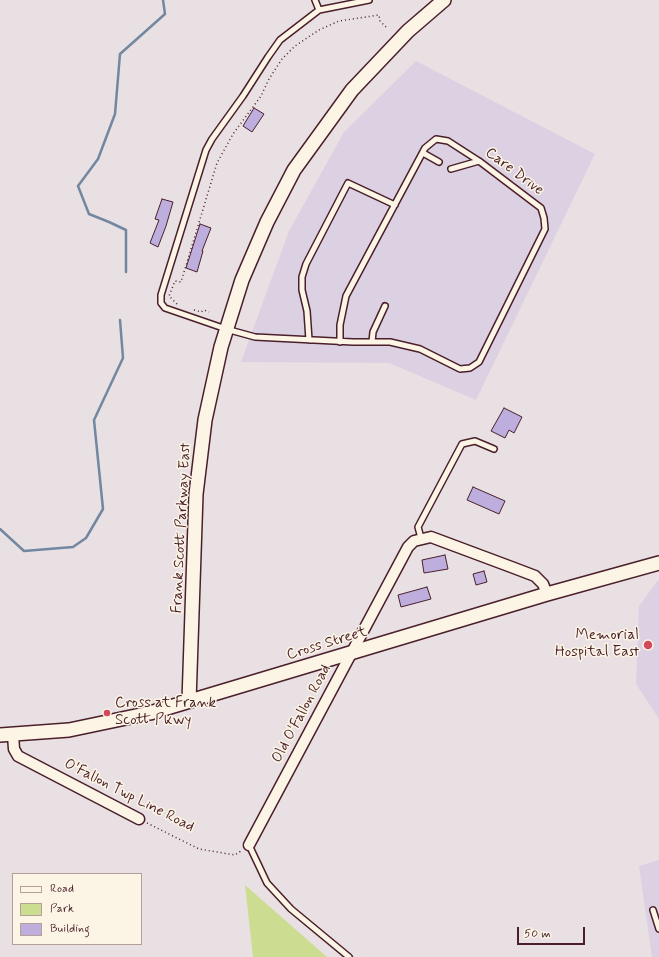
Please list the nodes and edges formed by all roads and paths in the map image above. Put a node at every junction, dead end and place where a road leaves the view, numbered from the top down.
1 (315, 0) edge
2 (369, 0) edge
3 (444, 0) edge
4 (320, 10) junction
5 (388, 29) dead end
6 (423, 153) junction
7 (479, 161) junction
8 (439, 162) dead end
9 (451, 169) dead end
10 (395, 205) junction
11 (178, 305) dead end
12 (385, 306) dead end
13 (190, 308) dead end
14 (209, 312) dead end
15 (226, 329) junction
16 (309, 340) junction
17 (340, 342) junction
18 (372, 342) junction
19 (494, 449) dead end
20 (421, 538) junction
21 (659, 563) edge
22 (547, 594) junction
23 (352, 653) junction
24 (189, 702) junction
25 (6, 735) edge
26 (139, 819) joint
27 (249, 845) junction
28 (653, 910) dead end
29 (659, 929) edge
30 (349, 957) edge

1 - 4 lane
2 - 4 lane
3 - 15 main road, Frank Scott Parkway East
4 - 15 lane, Care Drive
5 - 11 path
6 - 7 lane, Care Drive
6 - 8 lane
6 - 10 lane, Care Drive
7 - 9 lane
7 - 18 lane, Care Drive
10 - 16 lane
10 - 17 lane, Care Drive
12 - 18 lane
13 - 14 path
15 - 16 lane, Care Drive
15 - 24 main road, Frank Scott Parkway East
16 - 17 lane, Care Drive
17 - 18 lane, Care Drive
19 - 20 lane
20 - 22 street
20 - 23 street, Old O'Fallon Road
21 - 22 main road, Cross Street
22 - 23 main road, Cross Street
23 - 24 main road, Cross Street
23 - 27 street, Old O'Fallon Road
24 - 25 main road, Cross Street
25 - 26 street, O'Fallon Twp Line Road
26 - 27 path, O'Fallon Twp Line Road
27 - 30 lane
28 - 29 lane

